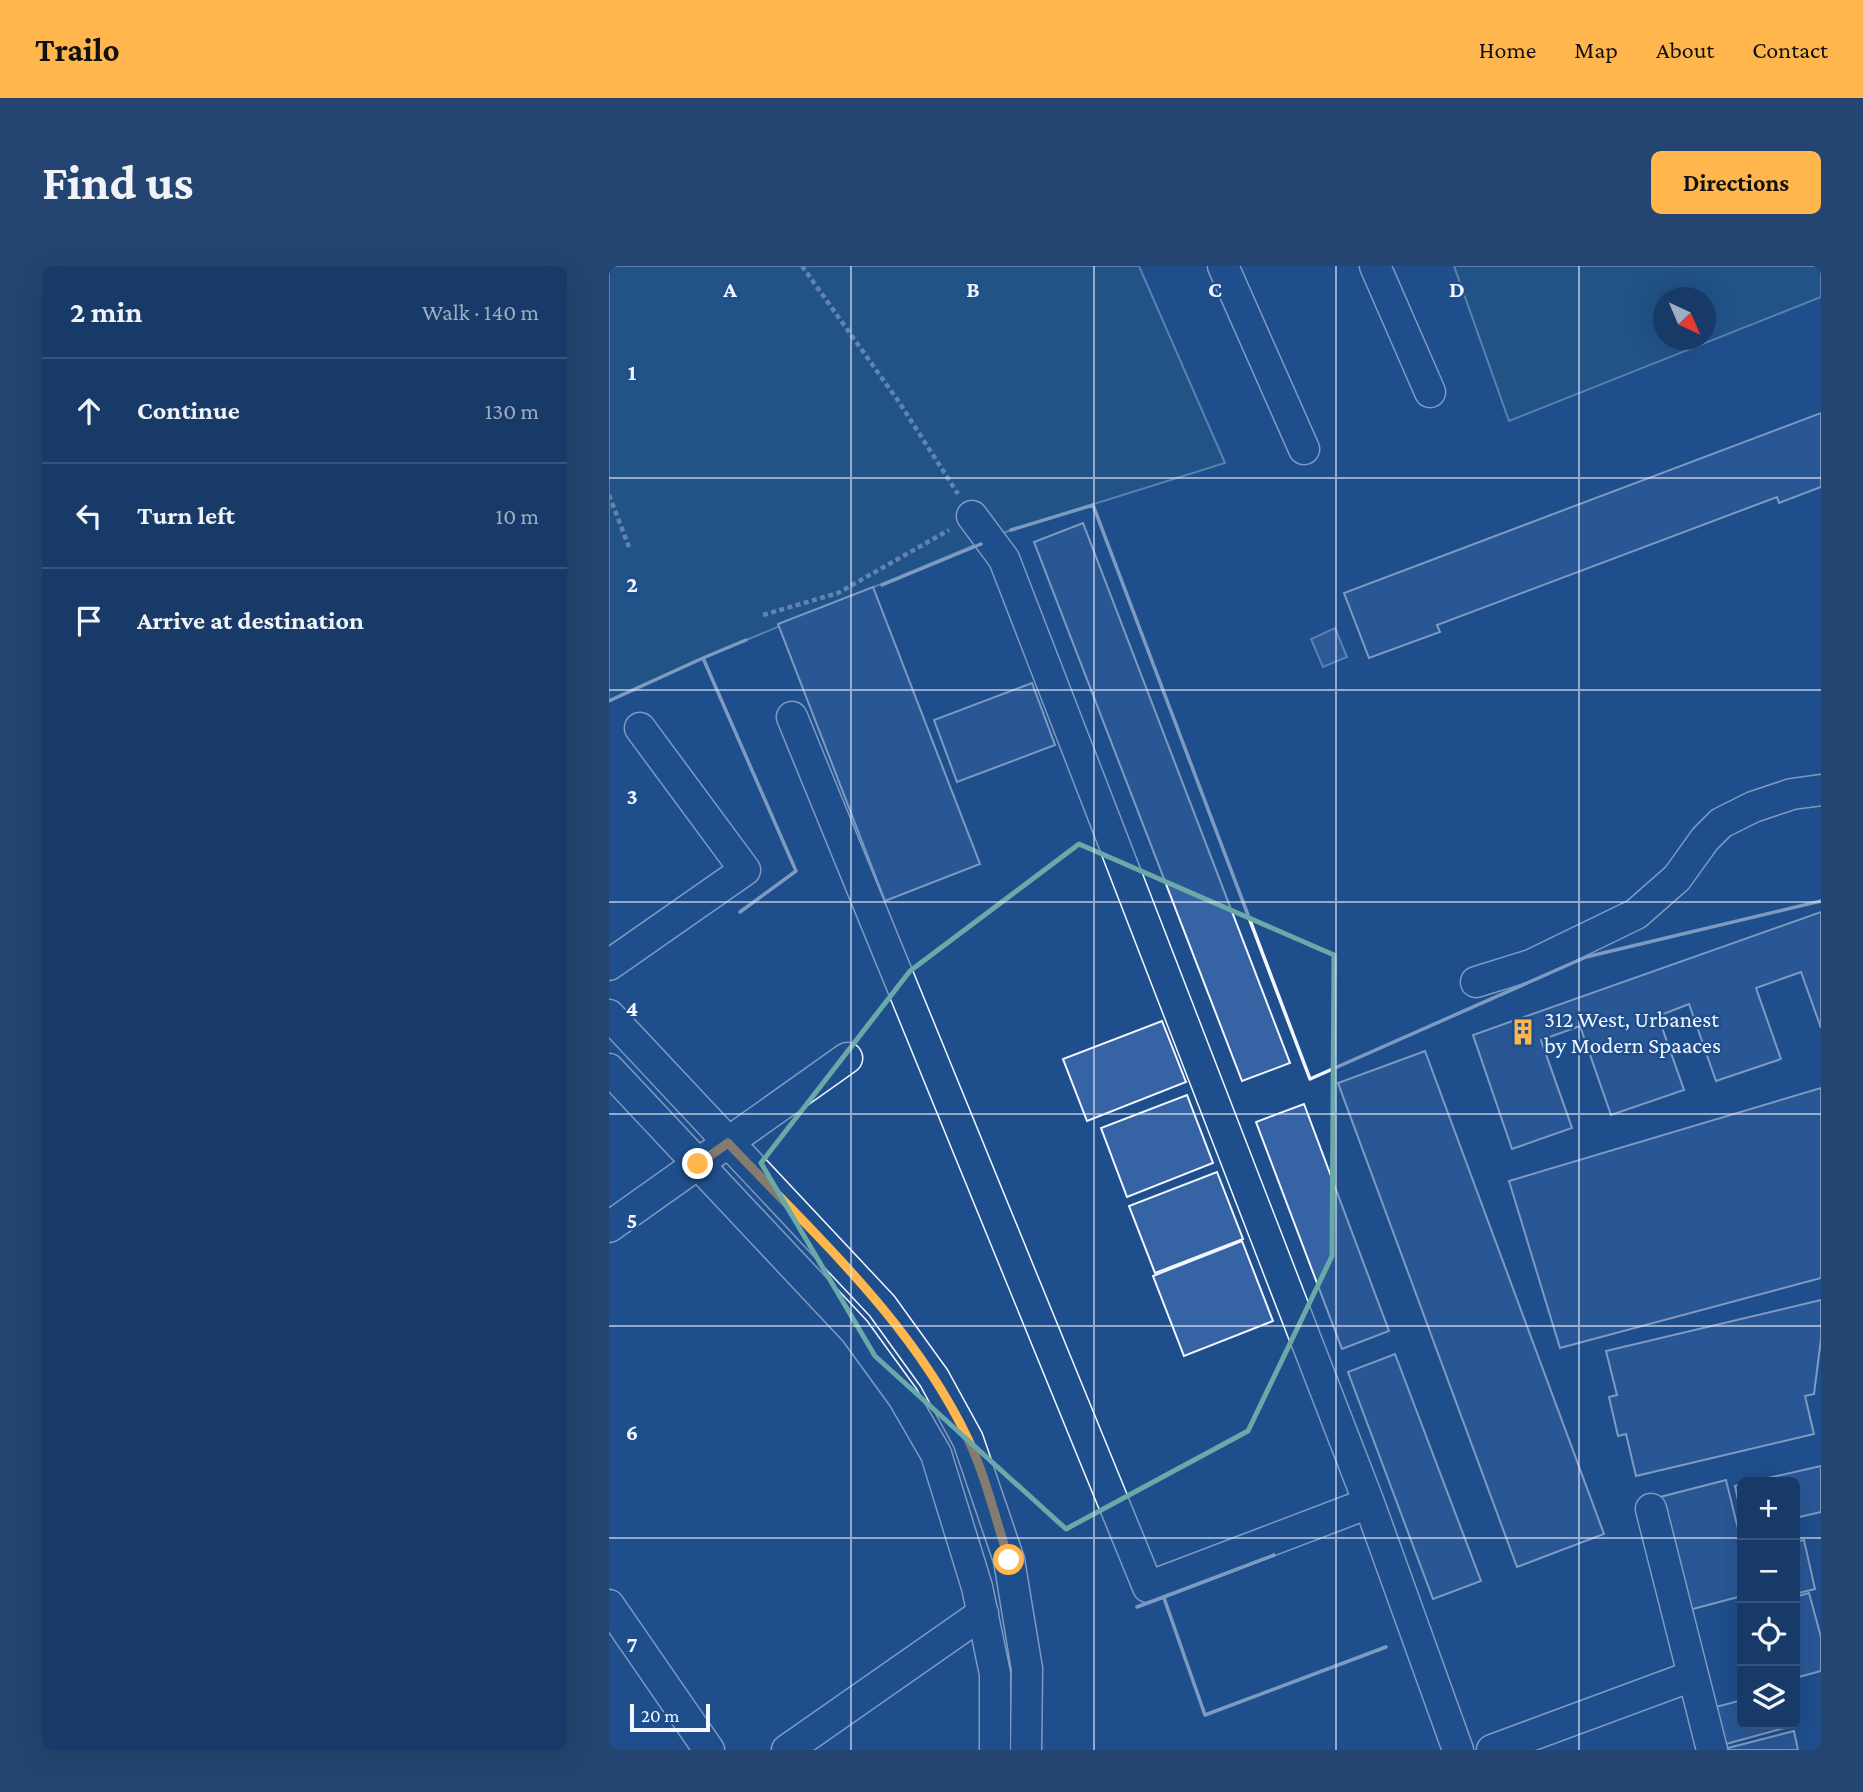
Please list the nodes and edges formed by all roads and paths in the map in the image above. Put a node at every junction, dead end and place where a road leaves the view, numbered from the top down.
1 (802, 266) edge
2 (1223, 266) edge
3 (1375, 266) edge
4 (1430, 392) dead end
5 (1304, 449) dead end
6 (609, 495) edge
7 (972, 516) junction
8 (629, 547) dead end
9 (763, 615) dead end
10 (792, 717) dead end
11 (640, 728) dead end
12 (1821, 790) edge
13 (609, 965) edge
14 (1476, 982) dead end
15 (609, 1015) edge
16 (847, 1058) dead end
17 (609, 1069) edge
18 (728, 1143) junction
19 (698, 1164) junction
20 (609, 1227) edge
21 (1369, 1503) junction
22 (1651, 1509) dead end
23 (609, 1605) edge
24 (983, 1613) junction
25 (1692, 1676) junction
26 (709, 1750) edge
27 (787, 1750) edge
28 (995, 1750) edge
29 (1026, 1750) edge
30 (1458, 1750) edge
31 (1492, 1750) edge
32 (1712, 1750) edge

1 - 7 path
2 - 5 street
3 - 4 street
6 - 8 path
7 - 9 path
7 - 21 street
10 - 21 street
11 - 13 street
12 - 14 street
15 - 18 street
16 - 18 street
17 - 19 street
18 - 19 street
18 - 29 street
19 - 20 street
19 - 24 street
21 - 30 street
22 - 25 street
23 - 26 street
24 - 27 street
24 - 28 street
25 - 31 street
25 - 32 street

